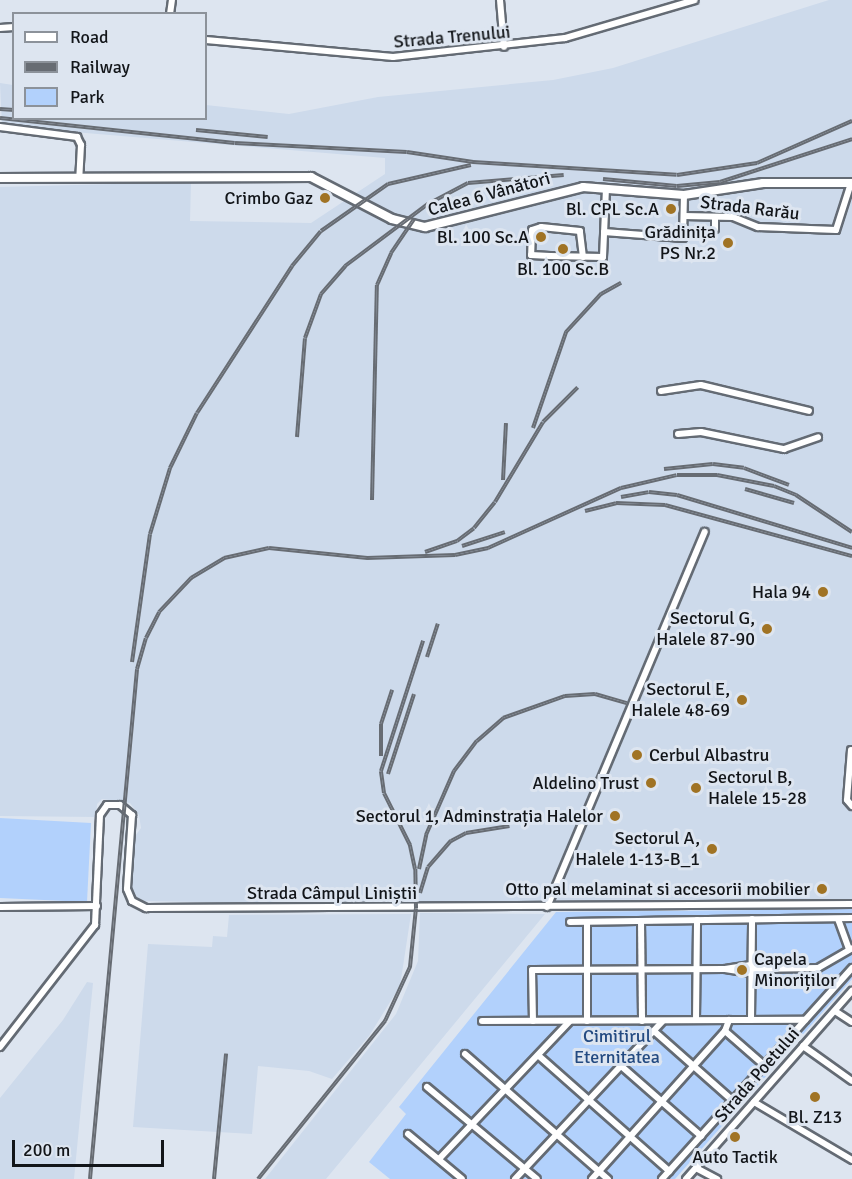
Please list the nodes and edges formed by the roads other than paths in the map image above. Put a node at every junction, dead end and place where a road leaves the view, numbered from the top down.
1 (500, 0) edge
2 (695, 0) edge
3 (207, 40) edge
4 (504, 47) junction
5 (0, 127) edge
6 (0, 178) edge
7 (79, 178) junction
8 (851, 183) edge
9 (606, 188) junction
10 (684, 195) junction
11 (684, 216) junction
12 (715, 217) junction
13 (715, 230) dead end
14 (604, 232) junction
15 (583, 257) junction
16 (661, 391) dead end
17 (808, 411) dead end
18 (678, 434) dead end
19 (818, 437) dead end
20 (705, 532) dead end
21 (850, 750) dead end
22 (852, 806) edge
23 (852, 904) edge
24 (97, 906) junction
25 (0, 907) edge
26 (546, 907) junction
27 (852, 918) edge
28 (752, 919) junction
29 (838, 919) junction
30 (697, 920) junction
31 (641, 921) junction
32 (570, 922) dead end
33 (587, 922) junction
34 (851, 949) edge
35 (852, 968) edge
36 (642, 969) junction
37 (697, 969) junction
38 (751, 969) junction
39 (588, 970) junction
40 (852, 991) edge
41 (835, 1011) junction
42 (696, 1020) junction
43 (729, 1020) junction
44 (751, 1020) junction
45 (805, 1020) junction
46 (533, 1021) junction
47 (587, 1021) junction
48 (642, 1021) junction
49 (663, 1021) junction
50 (482, 1022) dead end
51 (569, 1022) junction
52 (852, 1022) edge
53 (654, 1030) junction
54 (725, 1031) junction
55 (803, 1046) junction
56 (0, 1047) edge
57 (465, 1054) dead end
58 (539, 1056) junction
59 (620, 1065) junction
60 (693, 1065) junction
61 (764, 1065) junction
62 (852, 1081) edge
63 (427, 1087) dead end
64 (505, 1091) junction
65 (587, 1100) junction
66 (660, 1101) junction
67 (732, 1101) junction
68 (754, 1102) junction
69 (472, 1125) junction
70 (408, 1134) dead end
71 (556, 1134) junction
72 (630, 1136) junction
73 (701, 1136) junction
74 (439, 1159) junction
75 (852, 1160) edge
76 (525, 1168) junction
77 (696, 1168) junction
78 (599, 1171) junction
79 (669, 1171) junction
80 (462, 1179) edge
81 (515, 1179) edge
82 (537, 1179) edge
83 (592, 1179) edge
84 (608, 1179) edge
85 (662, 1179) edge
86 (686, 1179) edge
87 (717, 1179) edge

1 - 4 street
2 - 4 street, Strada Trenului
3 - 4 street, Strada Trenului
5 - 7 street
6 - 7 main road, Calea 6 Vânători
7 - 9 main road, Calea 6 Vânători
8 - 10 main road, Calea 6 Vânători
8 - 12 street, Strada Rarău
9 - 10 main road, Calea 6 Vânători
9 - 14 street
10 - 11 street
11 - 12 street, Strada Rarău
11 - 14 street
12 - 13 street
14 - 15 street
15 - 15 street
16 - 17 street
18 - 19 street
20 - 26 street
21 - 22 street
23 - 26 street, Strada Câmpul Liniștii
24 - 25 street
24 - 26 street, Strada Câmpul Liniștii
24 - 56 street
27 - 29 street
28 - 29 street
28 - 30 street
28 - 38 street
29 - 34 street
30 - 31 street
30 - 37 street
31 - 33 street
31 - 36 street
32 - 33 street
33 - 39 street
34 - 38 street
35 - 45 street
36 - 37 street
36 - 39 street
36 - 48 street
37 - 38 street
37 - 42 street
38 - 44 street
39 - 46 street
39 - 47 street
40 - 41 street, Strada Poetului
41 - 52 street
41 - 55 street, Strada Poetului
42 - 43 street
42 - 49 street
43 - 44 street
43 - 54 street
44 - 45 street
45 - 61 street
46 - 50 street
46 - 51 street
47 - 48 street
47 - 51 street
48 - 49 street
49 - 53 street
51 - 58 street
53 - 59 street
53 - 60 street
54 - 60 street
54 - 61 street
55 - 62 street
55 - 68 street, Strada Poetului
57 - 64 street
58 - 64 street
58 - 65 street
59 - 65 street
59 - 66 street
60 - 66 street
60 - 67 street
61 - 67 street
63 - 69 street
64 - 69 street
64 - 71 street
65 - 71 street
65 - 72 street
66 - 72 street
66 - 73 street
67 - 73 street
68 - 75 street
68 - 77 street, Strada Poetului
69 - 74 street
69 - 76 street
70 - 74 street
71 - 76 street
71 - 78 street
72 - 78 street
72 - 79 street
73 - 79 street
74 - 80 street
76 - 81 street
76 - 82 street
77 - 86 street, Strada Poetului
77 - 87 street
78 - 83 street
78 - 84 street
79 - 85 street

